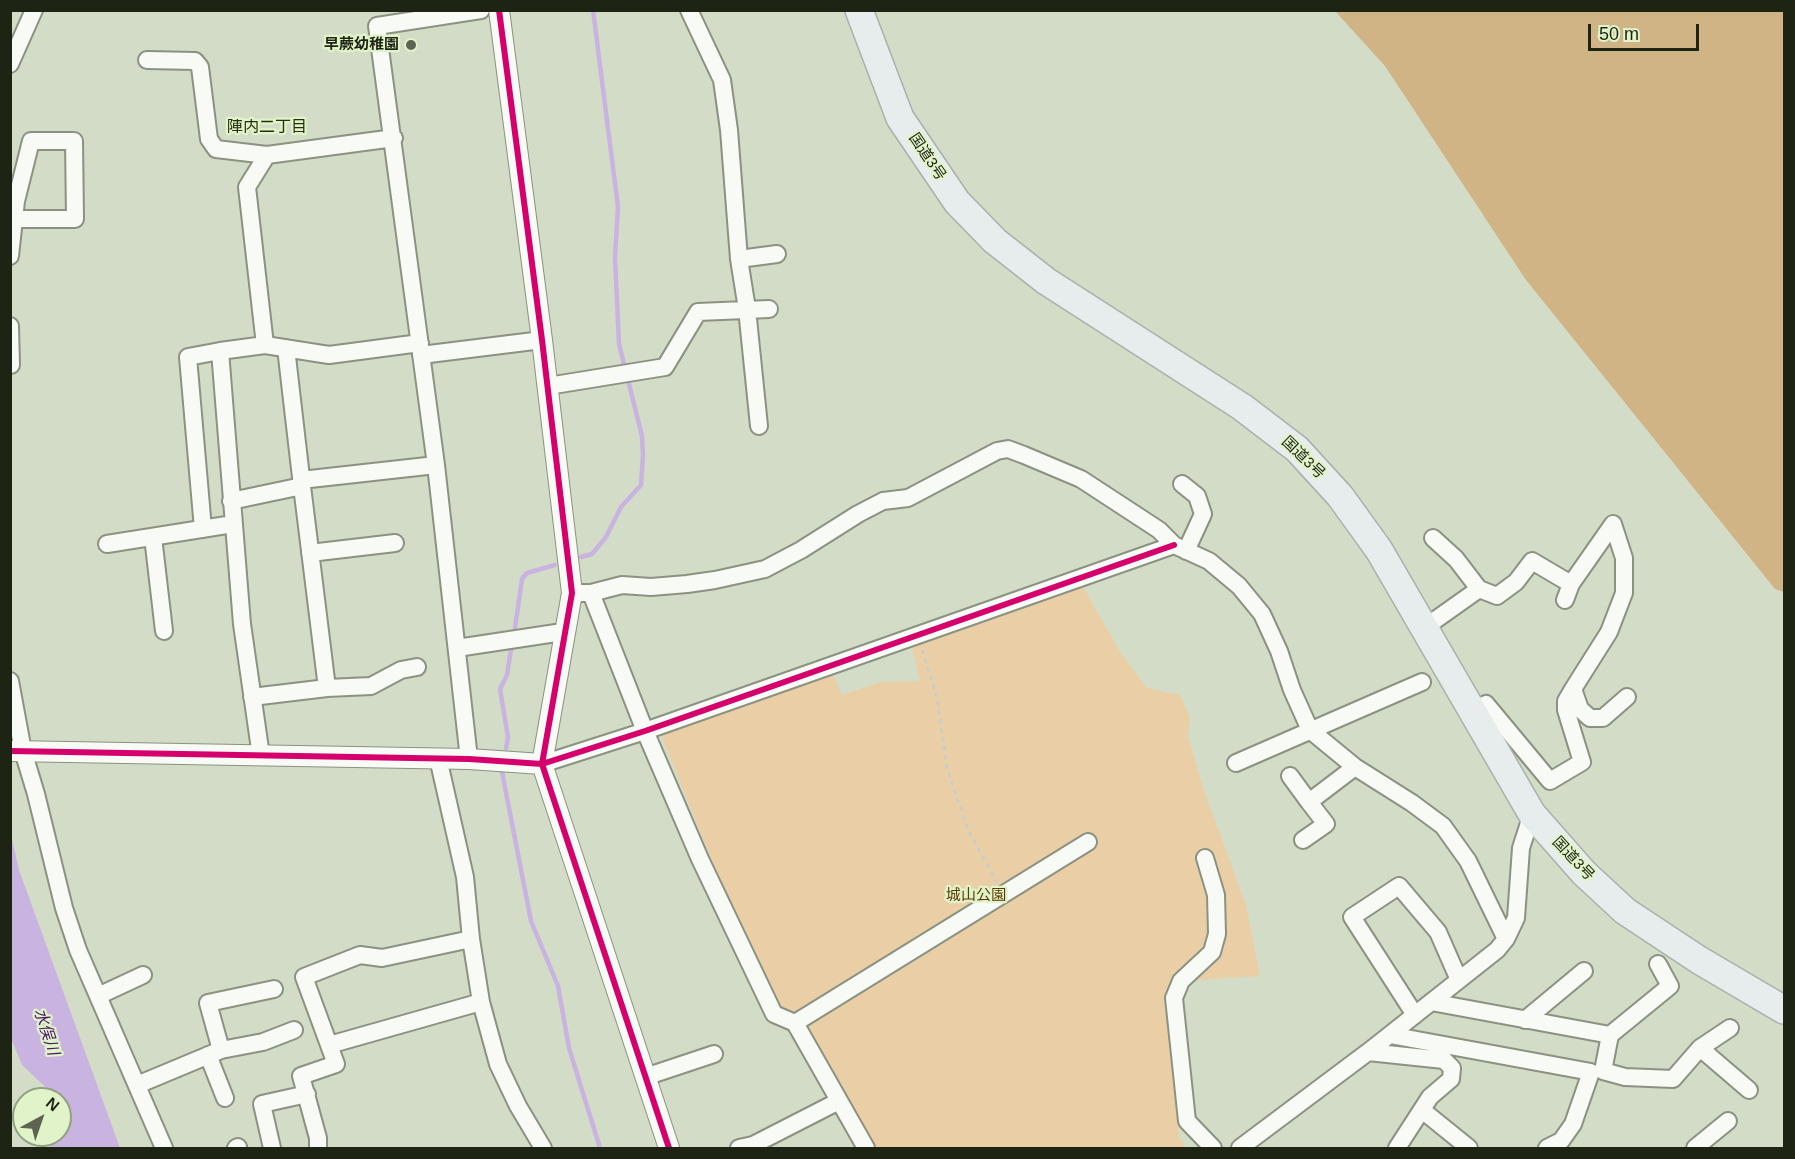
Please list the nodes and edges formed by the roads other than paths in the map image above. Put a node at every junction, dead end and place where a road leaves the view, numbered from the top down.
1 (33, 10) edge
2 (481, 10) edge
3 (499, 10) edge
4 (689, 10) edge
5 (859, 10) edge
6 (147, 60) dead end
7 (10, 64) edge
8 (394, 138) junction
9 (267, 155) junction
10 (14, 219) junction
11 (777, 254) dead end
12 (10, 256) edge
13 (739, 259) junction
14 (747, 309) junction
15 (769, 309) dead end
16 (10, 326) edge
17 (542, 339) junction
18 (265, 345) junction
19 (286, 348) junction
20 (421, 349) junction
21 (220, 351) junction
22 (11, 365) edge
23 (548, 386) junction
24 (759, 426) dead end
25 (436, 465) junction
26 (302, 483) junction
27 (1182, 484) dead end
28 (231, 501) junction
29 (232, 524) junction
30 (203, 529) junction
31 (153, 537) junction
32 (1433, 538) dead end
33 (395, 543) dead end
34 (107, 544) dead end
35 (1180, 548) junction
36 (310, 553) junction
37 (1570, 584) junction
38 (1479, 589) junction
39 (581, 593) junction
40 (1565, 600) dead end
41 (1424, 628) junction
42 (164, 631) dead end
43 (564, 634) junction
44 (457, 648) junction
45 (417, 667) dead end
46 (10, 681) edge
47 (1422, 682) dead end
48 (327, 688) junction
49 (1573, 689) junction
50 (252, 697) junction
51 (1627, 697) dead end
52 (1472, 710) junction
53 (1310, 730) junction
54 (645, 731) junction
55 (17, 751) edge
56 (261, 756) junction
57 (438, 758) junction
58 (469, 759) junction
59 (1236, 763) dead end
60 (542, 764) junction
61 (1355, 767) junction
62 (1290, 776) dead end
63 (1309, 802) junction
64 (1532, 814) junction
65 (1303, 840) dead end
66 (1088, 842) dead end
67 (1205, 858) dead end
68 (471, 939) junction
69 (1506, 939) junction
70 (1699, 960) junction
71 (1659, 964) dead end
72 (1584, 971) dead end
73 (143, 975) dead end
74 (1459, 980) junction
75 (274, 989) dead end
76 (98, 996) junction
77 (481, 1002) junction
78 (1431, 1002) junction
79 (1785, 1010) edge
80 (1414, 1015) junction
81 (1525, 1020) junction
82 (795, 1023) junction
83 (1785, 1027) edge
84 (1730, 1028) dead end
85 (294, 1030) dead end
86 (1390, 1035) junction
87 (1610, 1035) junction
88 (329, 1045) junction
89 (1700, 1048) junction
90 (214, 1052) junction
91 (1368, 1052) junction
92 (714, 1054) dead end
93 (1597, 1071) junction
94 (645, 1077) junction
95 (137, 1085) junction
96 (1749, 1090) dead end
97 (307, 1094) junction
98 (225, 1098) dead end
99 (839, 1101) junction
100 (1422, 1110) junction
101 (1728, 1121) dead end
102 (164, 1149) edge
103 (272, 1149) edge
104 (318, 1149) edge
105 (543, 1149) edge
106 (669, 1149) edge
107 (739, 1149) edge
108 (866, 1149) edge
109 (1214, 1149) edge
110 (1240, 1149) edge
111 (1397, 1149) edge
112 (1469, 1149) edge
113 (1547, 1149) edge
114 (1695, 1149) edge

1 - 7 street
2 - 8 street
3 - 17 street
4 - 13 street
5 - 41 highway, 国道3号
6 - 9 street
8 - 9 street
8 - 20 street
9 - 18 street
10 - 10 street
10 - 12 street
11 - 13 street
13 - 14 street
14 - 15 street
14 - 23 street
14 - 24 street
16 - 22 street
17 - 20 street
17 - 23 street
18 - 19 street
18 - 21 street
19 - 20 street
19 - 26 street
20 - 25 street
21 - 28 street
21 - 30 street
23 - 39 street
25 - 26 street
25 - 44 street
26 - 28 street
26 - 36 street
27 - 35 street
28 - 29 street
29 - 30 street
29 - 50 street
30 - 31 street
31 - 34 street
31 - 42 street
32 - 38 street
33 - 36 street
35 - 39 street
35 - 53 street
35 - 54 street
36 - 48 street
37 - 38 street
37 - 40 street
37 - 49 street
38 - 41 street
39 - 43 street
39 - 54 street
41 - 52 highway, 国道3号
43 - 44 street
43 - 60 street
44 - 58 street
45 - 48 street
46 - 55 street
47 - 53 street
48 - 50 street
49 - 51 street
49 - 52 street
50 - 56 street
52 - 64 highway, 国道3号
53 - 59 street
53 - 61 street
54 - 60 street
54 - 82 street
55 - 56 street
55 - 76 street
56 - 57 street
57 - 58 street
57 - 68 street
58 - 60 street
60 - 94 street
61 - 63 street
61 - 69 street
62 - 63 street
63 - 65 street
64 - 69 street
64 - 70 highway, 国道3号
66 - 82 street
67 - 109 street
68 - 77 street
68 - 88 street
69 - 74 street
70 - 79 highway, 国道3号
70 - 83 highway, 国道3号
71 - 87 street
72 - 81 street
73 - 76 street
74 - 78 street
74 - 80 street
75 - 90 street
76 - 95 street
77 - 88 street
77 - 105 street
78 - 80 street
78 - 81 street
80 - 86 street
81 - 87 street
82 - 99 street
84 - 89 street
85 - 90 street
86 - 91 street
86 - 93 street
87 - 93 street
88 - 97 street
89 - 93 street
89 - 96 street
90 - 95 street
90 - 98 street
91 - 100 street
91 - 110 street
92 - 94 street
93 - 113 street
94 - 106 street
95 - 102 street
97 - 103 street
97 - 104 street
99 - 107 street
99 - 108 street
100 - 111 street
100 - 112 street
101 - 114 street

